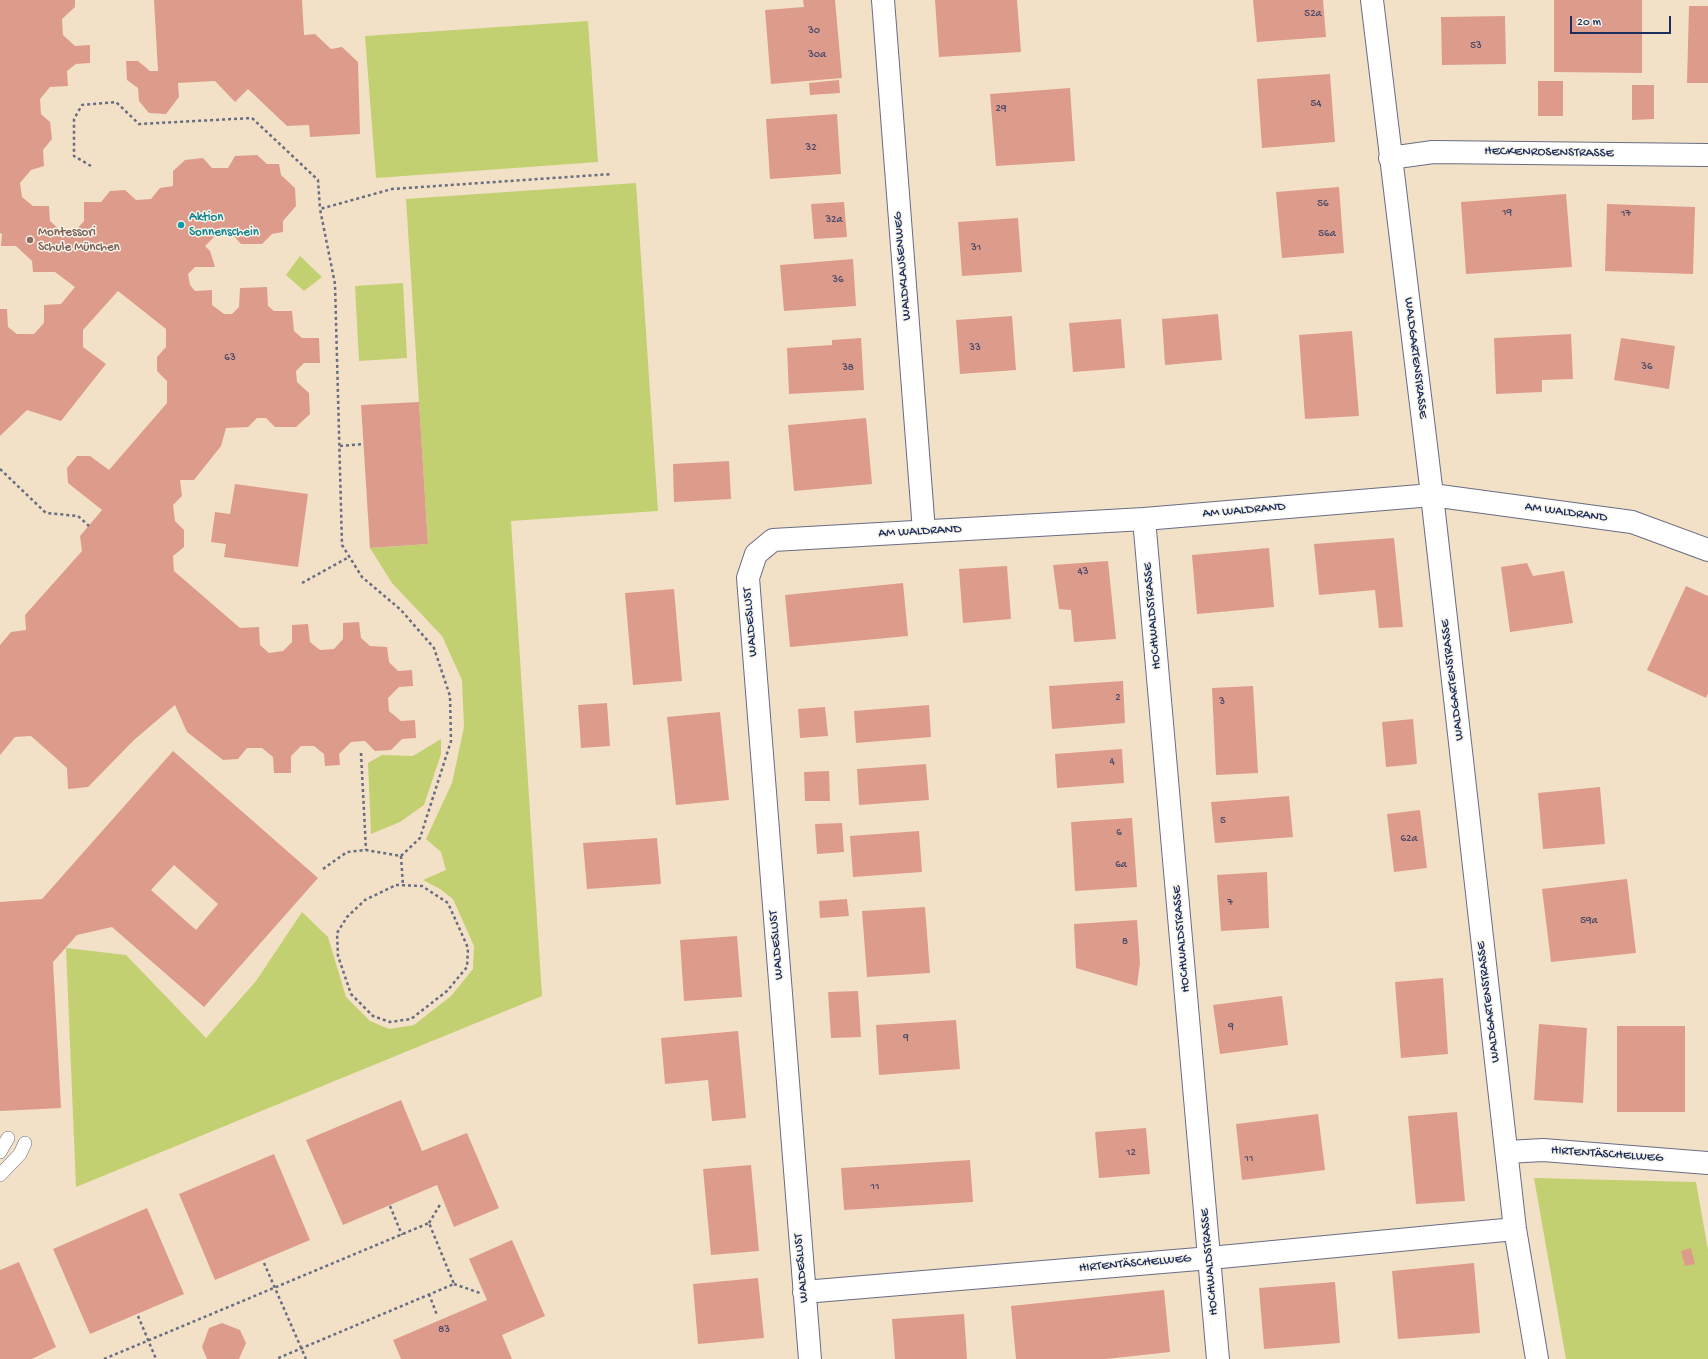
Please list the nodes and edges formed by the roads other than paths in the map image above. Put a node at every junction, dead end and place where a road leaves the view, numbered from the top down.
1 (882, 0) edge
2 (1372, 0) edge
3 (1708, 155) edge
4 (1390, 158) junction
5 (1432, 495) junction
6 (1144, 519) junction
7 (924, 531) junction
8 (773, 540) joint
9 (1708, 550) edge
10 (8, 1138) dead end
11 (25, 1143) dead end
12 (0, 1152) edge
13 (1507, 1152) junction
14 (1708, 1163) edge
15 (0, 1175) edge
16 (1515, 1229) junction
17 (1210, 1258) junction
18 (804, 1292) junction
19 (810, 1359) edge
20 (1218, 1359) edge
21 (1537, 1359) edge

1 - 7 street, WALDKLAUSENWEG
2 - 4 street, WALDGARTENSTRASSE
3 - 4 street, HECKENROSENSTRASSE
4 - 5 street, WALDGARTENSTRASSE
5 - 6 street, AM WALDRAND
5 - 9 street, AM WALDRAND
5 - 13 street, WALDGARTENSTRASSE
6 - 7 street, AM WALDRAND
6 - 17 street, HOCHWALDSTRASSE
7 - 8 street, AM WALDRAND
8 - 18 street, WALDESLUST
10 - 12 lane
11 - 15 lane
13 - 14 street, HIRTENTÄSCHELWEG
13 - 16 street, WALDGARTENSTRASSE
16 - 17 street, HIRTENTÄSCHELWEG
16 - 21 street, WALDGARTENSTRASSE
17 - 18 street, HIRTENTÄSCHELWEG
17 - 20 street, HOCHWALDSTRASSE
18 - 19 street, WALDESLUST

